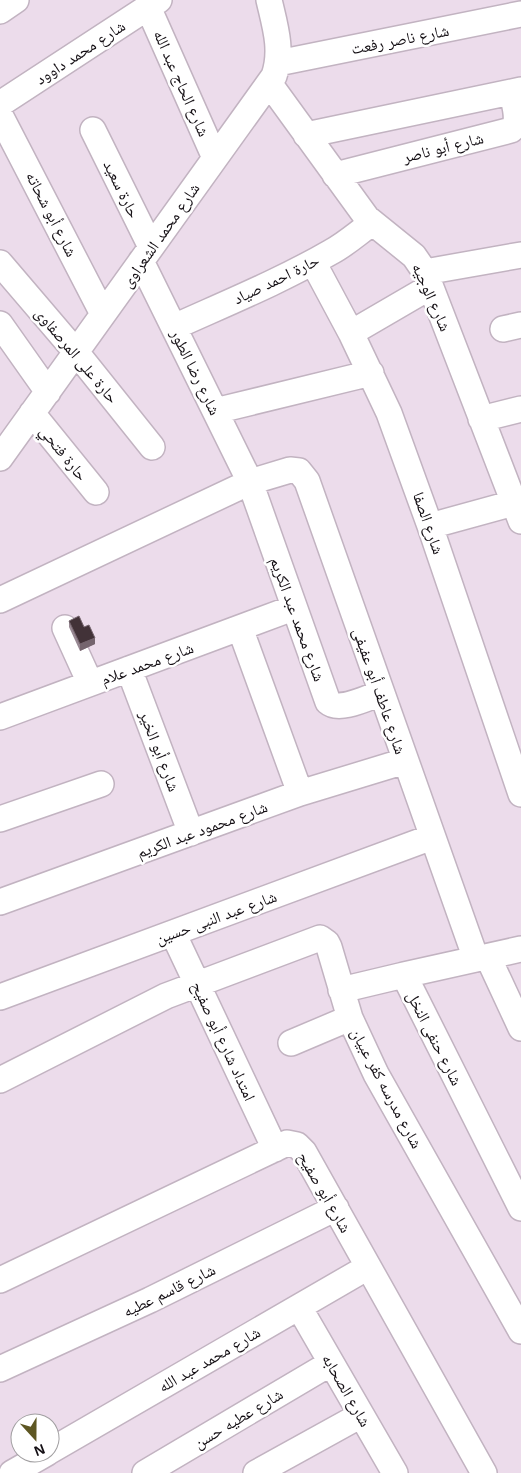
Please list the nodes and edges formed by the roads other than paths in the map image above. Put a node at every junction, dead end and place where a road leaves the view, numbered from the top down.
1 (16, 0) edge
2 (270, 0) edge
3 (154, 4) edge
4 (0, 11) edge
5 (521, 14) edge
6 (274, 73) junction
7 (517, 91) edge
8 (0, 104) edge
9 (0, 115) edge
10 (93, 130) dead end
11 (306, 135) junction
12 (215, 158) junction
13 (335, 174) junction
14 (372, 223) junction
15 (146, 254) junction
16 (521, 255) edge
17 (313, 262) junction
18 (0, 263) edge
19 (427, 280) junction
20 (103, 314) junction
21 (174, 326) junction
22 (351, 333) junction
23 (3, 334) edge
24 (76, 352) junction
25 (371, 373) junction
26 (48, 392) junction
27 (521, 409) edge
28 (215, 411) junction
29 (32, 413) junction
30 (481, 419) junction
31 (152, 447) dead end
32 (0, 458) edge
33 (250, 482) junction
34 (96, 492) dead end
35 (519, 508) edge
36 (430, 526) junction
37 (0, 600) edge
38 (294, 608) junction
39 (65, 628) dead end
40 (240, 628) junction
41 (129, 669) junction
42 (90, 684) junction
43 (381, 693) junction
44 (0, 717) edge
45 (405, 761) junction
46 (101, 784) dead end
47 (300, 793) junction
48 (521, 794) edge
49 (0, 819) edge
50 (191, 833) junction
51 (432, 837) junction
52 (0, 902) edge
53 (173, 933) junction
54 (521, 949) edge
55 (482, 958) junction
56 (404, 976) junction
57 (197, 985) junction
58 (342, 990) junction
59 (0, 997) edge
60 (350, 1018) junction
61 (519, 1019) edge
62 (291, 1043) dead end
63 (0, 1080) edge
64 (275, 1149) junction
65 (336, 1208) junction
66 (521, 1208) edge
67 (368, 1267) junction
68 (0, 1280) edge
69 (299, 1307) junction
70 (521, 1331) edge
71 (331, 1363) junction
72 (0, 1369) edge
73 (361, 1415) junction
74 (60, 1445) edge
75 (29, 1463) edge
76 (12, 1473) edge
77 (145, 1473) edge
78 (256, 1473) edge
79 (395, 1473) edge
80 (484, 1473) edge

1 - 4 street
2 - 6 street
3 - 8 street, شارع محمد داوود
3 - 12 street, شارع الحاج عبد الله
5 - 6 street, شارع ناصر رفعت
6 - 11 street, شارع الوجيه
6 - 12 street, شارع محمد الشعراوى
7 - 11 street
7 - 13 street, شارع أبو ناصر
9 - 20 street, شارع أبو شحاته
10 - 15 street, حارة سعيد
11 - 13 street, شارع الوجيه
12 - 15 street, شارع محمد الشعراوى
13 - 14 street, شارع الوجيه
14 - 17 street, حارة احمد صياد
14 - 19 street, شارع الوجيه
15 - 20 street, شارع محمد الشعراوى
15 - 21 street, شارع رضا الطور
16 - 19 street
17 - 21 street, حارة احمد صياد
17 - 22 street, شارع الصفا
18 - 24 street, حارة على المرصفاوى
19 - 22 street
19 - 30 street, شارع الوجيه
20 - 24 street, شارع محمد الشعراوى
21 - 28 street, شارع رضا الطور
22 - 25 street, شارع الصفا
23 - 26 street
24 - 26 street, شارع محمد الشعراوى
24 - 31 street, حارة على المرصفاوى
25 - 28 street
25 - 36 street, شارع الصفا
26 - 29 street, شارع محمد الشعراوى
27 - 30 street
28 - 33 street, شارع رضا الطور
29 - 32 street, شارع محمد الشعراوى
29 - 34 street, حارة فتحي
30 - 35 street, شارع الوجيه
33 - 37 street, شارع عاطف أبو عفيفى
33 - 38 street, شارع محمد عبد الكريم
33 - 43 street, شارع عاطف أبو عفيفى
35 - 36 street
36 - 48 street, شارع الصفا
38 - 40 street, شارع محمد علام
38 - 43 street, شارع محمد عبد الكريم
39 - 42 street
40 - 41 street, شارع محمد علام
40 - 47 street
41 - 42 street, شارع محمد علام
41 - 50 street, شارع أبو الخير
42 - 44 street, شارع محمد علام
43 - 45 street, شارع عاطف أبو عفيفى
45 - 47 street, شارع محمود عبد الكريم
45 - 51 street, شارع عاطف أبو عفيفى
46 - 49 street
47 - 50 street, شارع محمود عبد الكريم
50 - 52 street, شارع محمود عبد الكريم
51 - 53 street, شارع عبد النبى حسين
51 - 55 street, شارع عاطف أبو عفيفى
53 - 57 street, امتداد شارع أبو صفيح
53 - 59 street, شارع عبد النبى حسين
54 - 55 street, شارع حنفى النخل
55 - 56 street, شارع حنفى النخل
55 - 61 street, شارع عاطف أبو عفيفى
56 - 58 street
56 - 66 street, شارع حنفى النخل
57 - 58 street, شارع مدرسه كفر عبيان
57 - 63 street, شارع مدرسه كفر عبيان
57 - 64 street, امتداد شارع أبو صفيح
58 - 60 street, شارع مدرسه كفر عبيان
60 - 62 street
60 - 70 street, شارع مدرسه كفر عبيان
64 - 65 street, شارع أبو صفيح
64 - 68 street, شارع أبو صفيح
65 - 67 street, شارع أبو صفيح
65 - 72 street, شارع قاسم عطيه
67 - 69 street, شارع محمد عبد الله
67 - 80 street, شارع أبو صفيح
69 - 71 street, شارع الصحابه
69 - 74 street, شارع محمد عبد الله
71 - 73 street, شارع الصحابه
71 - 77 street, شارع عطيه حسن
73 - 78 street
73 - 79 street, شارع الصحابه
75 - 76 street, شارع محمد عبد الله

